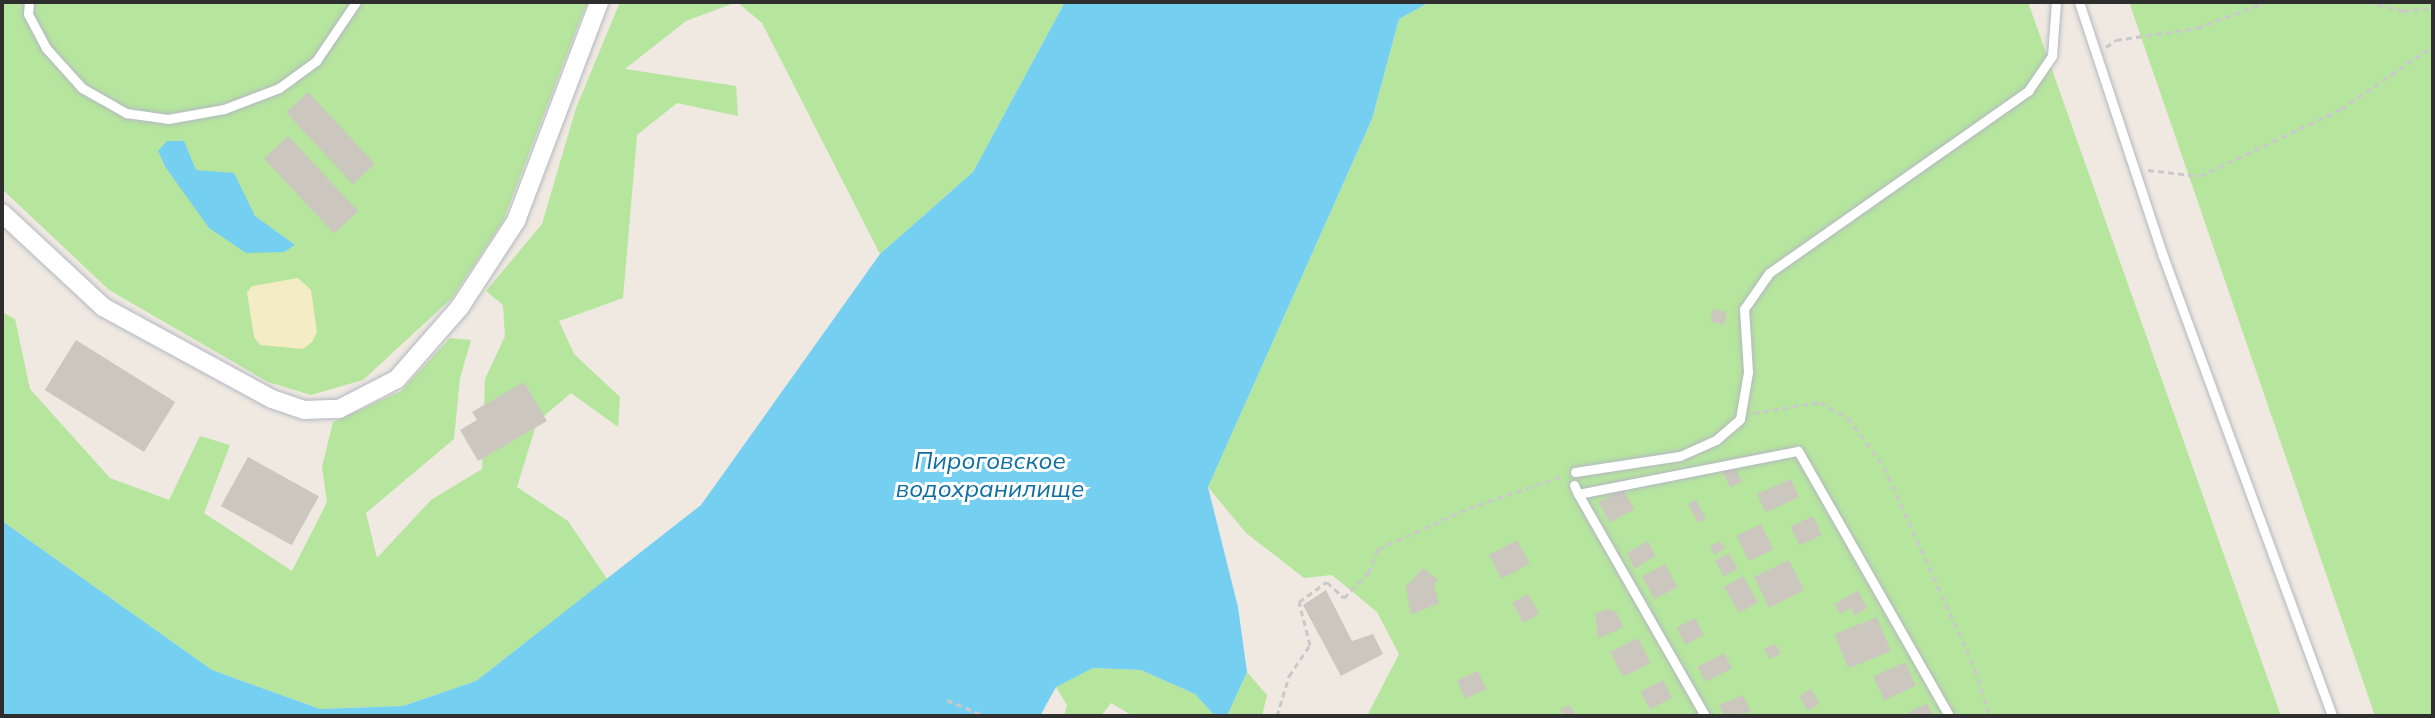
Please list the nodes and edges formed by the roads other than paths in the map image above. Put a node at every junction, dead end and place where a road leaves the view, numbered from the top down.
1 (29, 2) edge
2 (356, 2) edge
3 (599, 2) edge
4 (2056, 2) edge
5 (2079, 2) edge
6 (2, 213) edge
7 (1575, 472) road end
8 (1705, 716) edge
9 (1949, 716) edge
10 (2332, 716) edge

1 - 2 lane
3 - 6 street
4 - 7 lane
5 - 10 lane
8 - 9 lane

